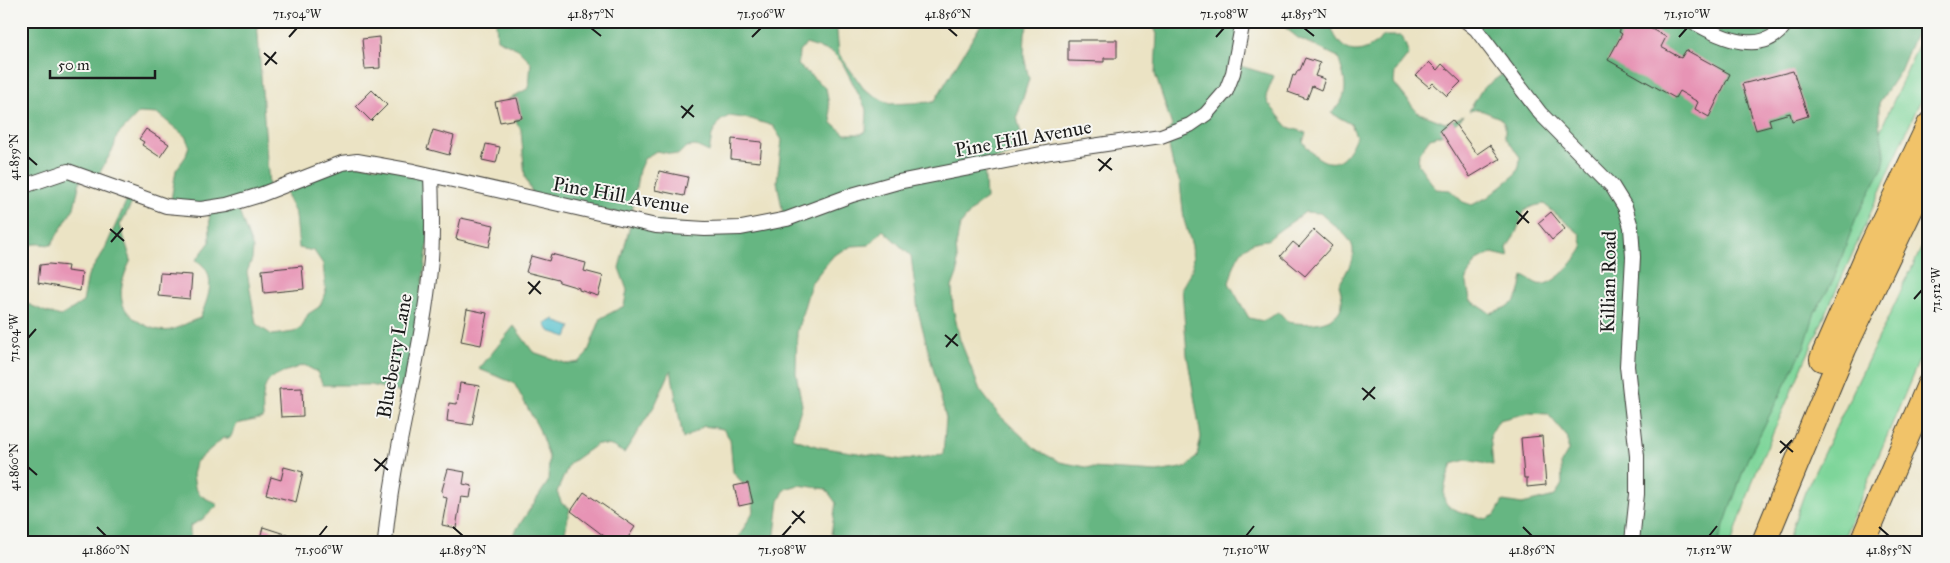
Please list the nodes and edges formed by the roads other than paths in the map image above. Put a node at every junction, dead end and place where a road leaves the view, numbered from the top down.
1 (1243, 21) edge
2 (1466, 21) edge
3 (1692, 21) edge
4 (1787, 21) edge
5 (1929, 125) edge
6 (1929, 171) edge
7 (431, 176) junction
8 (21, 187) edge
9 (1929, 385) edge
10 (1784, 490) junction
11 (385, 542) edge
12 (1632, 542) edge
13 (1764, 542) edge
14 (1862, 542) edge

1 - 7 street, Pine Hill Avenue
2 - 12 street, Killian Road
3 - 4 street
5 - 10 highway
6 - 10 highway
7 - 8 street, Pine Hill Avenue
7 - 11 street, Blueberry Lane
9 - 14 highway
10 - 13 highway

